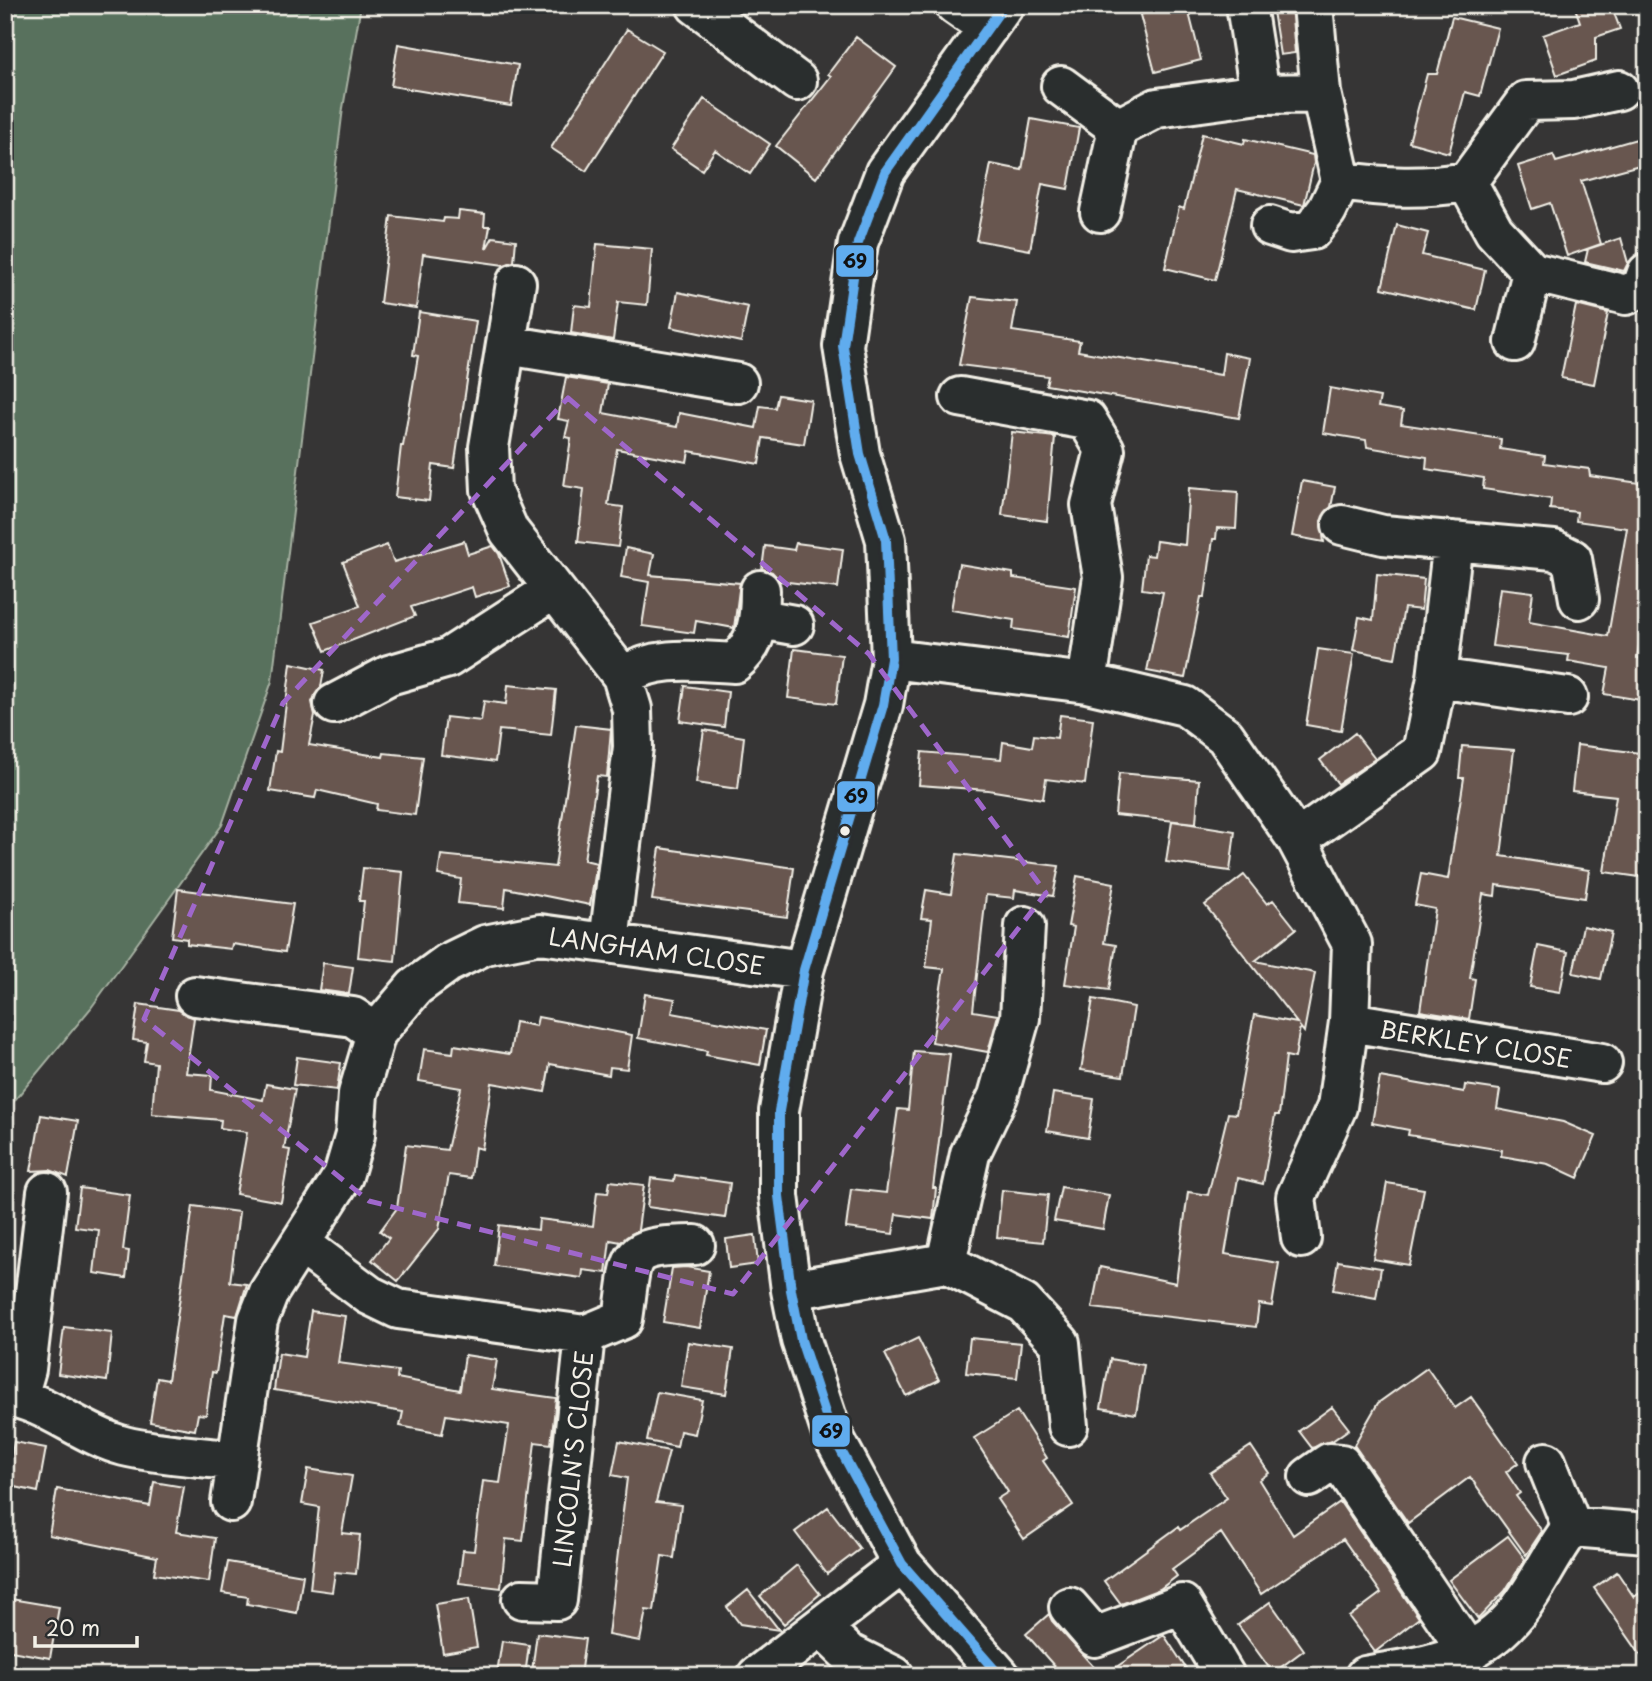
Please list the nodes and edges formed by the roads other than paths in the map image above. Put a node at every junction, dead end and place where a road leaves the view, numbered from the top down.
1 (696, 5) edge
2 (955, 5) edge
3 (1247, 5) edge
4 (1313, 5) edge
5 (996, 16) edge
6 (797, 81) dead end
7 (1061, 86) dead end
8 (1619, 90) dead end
9 (1321, 93) junction
10 (1260, 94) junction
11 (1118, 128) junction
12 (1342, 181) junction
13 (1467, 182) junction
14 (1100, 212) dead end
15 (1270, 226) dead end
16 (1532, 272) junction
17 (1647, 273) edge
18 (516, 284) dead end
19 (1516, 342) dead end
20 (507, 345) junction
21 (738, 383) dead end
22 (960, 397) dead end
23 (1342, 525) dead end
24 (1453, 541) junction
25 (553, 590) junction
26 (1579, 599) dead end
27 (772, 611) dead end
28 (891, 659) junction
29 (622, 676) junction
30 (1437, 678) junction
31 (1087, 683) junction
32 (1568, 697) dead end
33 (334, 704) dead end
34 (1297, 840) junction
35 (1025, 926) dead end
36 (609, 943) junction
37 (804, 970) junction
38 (195, 996) dead end
39 (1349, 1022) junction
40 (376, 1033) junction
41 (1602, 1063) dead end
42 (47, 1192) dead end
43 (1301, 1238) dead end
44 (301, 1244) junction
45 (695, 1245) dead end
46 (946, 1262) junction
47 (791, 1290) junction
48 (584, 1335) junction
49 (12, 1396) edge
50 (1068, 1426) dead end
51 (237, 1461) junction
52 (1546, 1462) dead end
53 (1309, 1477) dead end
54 (231, 1502) dead end
55 (1572, 1527) junction
56 (1647, 1533) edge
57 (902, 1564) junction
58 (522, 1599) dead end
59 (1069, 1607) dead end
60 (821, 1627) junction
61 (1469, 1653) junction
62 (757, 1676) edge
63 (894, 1676) edge
64 (1000, 1676) edge
65 (1225, 1676) edge
66 (1365, 1676) edge

1 - 6 street
2 - 5 street
3 - 10 street
4 - 9 street
5 - 28 street
7 - 11 street
8 - 13 street
9 - 10 street
9 - 12 street
10 - 11 street
11 - 14 street
12 - 13 street
12 - 15 street
13 - 16 street
16 - 17 street
16 - 19 street
18 - 20 street
20 - 21 street
20 - 25 street
22 - 31 street
23 - 24 street
24 - 26 street
24 - 30 street
25 - 29 street
25 - 33 street
27 - 29 street
28 - 31 street
28 - 37 street
29 - 36 street
30 - 32 street
30 - 34 street
31 - 34 street
34 - 39 street
35 - 46 street
36 - 37 street, LANGHAM CLOSE
36 - 40 street, LANGHAM CLOSE
37 - 47 street
38 - 40 street
39 - 41 street, BERKLEY CLOSE
39 - 43 street
40 - 44 street, LANGHAM CLOSE
42 - 49 street
44 - 48 street, LINCOLN'S CLOSE
44 - 51 street, LANGHAM CLOSE
45 - 48 street
46 - 47 street
46 - 50 street
47 - 57 street
48 - 58 street, LINCOLN'S CLOSE
49 - 51 street
51 - 54 street, LANGHAM CLOSE
52 - 55 street
53 - 61 street
55 - 56 street
55 - 61 street
57 - 60 street
57 - 64 street
59 - 65 street
60 - 62 street
60 - 63 street
61 - 66 street

